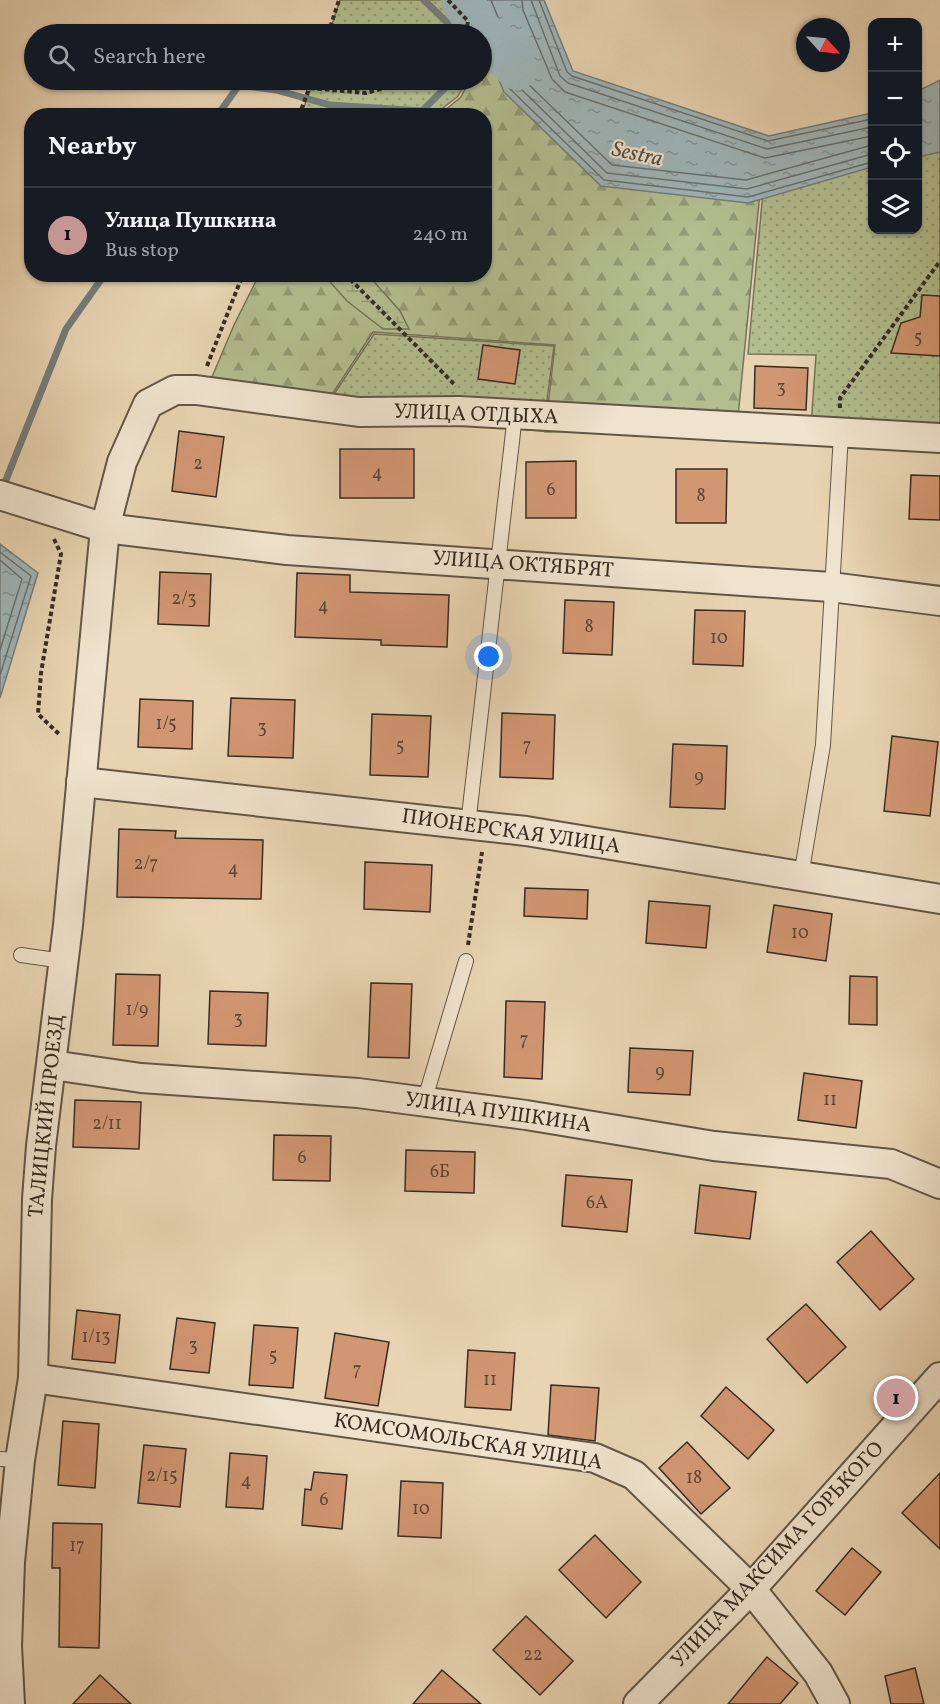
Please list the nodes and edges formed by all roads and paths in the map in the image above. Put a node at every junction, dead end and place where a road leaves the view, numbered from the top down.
1 (339, 0) edge
2 (448, 0) edge
3 (331, 24) edge
4 (467, 24) edge
5 (309, 90) edge
6 (332, 90) edge
7 (377, 90) edge
8 (302, 108) edge
9 (940, 261) edge
10 (240, 282) edge
11 (353, 282) edge
12 (196, 390) junction
13 (459, 411) junction
14 (515, 415) junction
15 (841, 434) junction
16 (940, 438) edge
17 (0, 495) edge
18 (105, 528) junction
19 (52, 535) dead end
20 (498, 563) junction
21 (831, 587) junction
22 (940, 601) edge
23 (81, 769) junction
24 (477, 826) junction
25 (801, 876) junction
26 (940, 898) edge
27 (21, 955) dead end
28 (466, 961) joint
29 (63, 962) junction
30 (52, 1065) junction
31 (424, 1102) junction
32 (940, 1184) edge
33 (940, 1377) edge
34 (33, 1378) junction
35 (10, 1459) edge
36 (751, 1589) junction
37 (4, 1646) edge
38 (10, 1704) edge
39 (638, 1704) edge
40 (835, 1704) edge

1 - 3 path
2 - 4 path
5 - 8 path
6 - 7 path
9 - 15 path
10 - 12 path
11 - 13 path
12 - 13 street, УЛИЦА ОТДЫХА
12 - 18 street, УЛИЦА ОТДЫХА
13 - 14 street, УЛИЦА ОТДЫХА
14 - 15 street, УЛИЦА ОТДЫХА
14 - 20 lane
15 - 16 street, УЛИЦА ОТДЫХА
15 - 21 lane
17 - 18 street, УЛИЦА ОКТЯБРЯТ
18 - 20 street, УЛИЦА ОКТЯБРЯТ
18 - 23 street, ТАЛИЦКИЙ ПРОЕЗД
19 - 23 path
20 - 21 street, УЛИЦА ОКТЯБРЯТ
20 - 24 lane
21 - 22 street, УЛИЦА ОКТЯБРЯТ
21 - 25 lane
23 - 24 street, ПИОНЕРСКАЯ УЛИЦА
23 - 29 street, ТАЛИЦКИЙ ПРОЕЗД
24 - 25 street, ПИОНЕРСКАЯ УЛИЦА
24 - 28 path
25 - 26 street, ПИОНЕРСКАЯ УЛИЦА
27 - 29 lane
28 - 31 lane
29 - 30 street, ТАЛИЦКИЙ ПРОЕЗД
30 - 31 street, УЛИЦА ПУШКИНА
30 - 34 street, ТАЛИЦКИЙ ПРОЕЗД
31 - 32 street, УЛИЦА ПУШКИНА
33 - 36 street, УЛИЦА МАКСИМА ГОРЬКОГО
34 - 35 street, ТАЛИЦКИЙ ПРОЕЗД
34 - 36 street, КОМСОМОЛЬСКАЯ УЛИЦА
35 - 37 street, ТАЛИЦКИЙ ПРОЕЗД
36 - 39 street, УЛИЦА МАКСИМА ГОРЬКОГО
36 - 40 street, КОМСОМОЛЬСКАЯ УЛИЦА
37 - 38 street, ТАЛИЦКИЙ ПРОЕЗД

